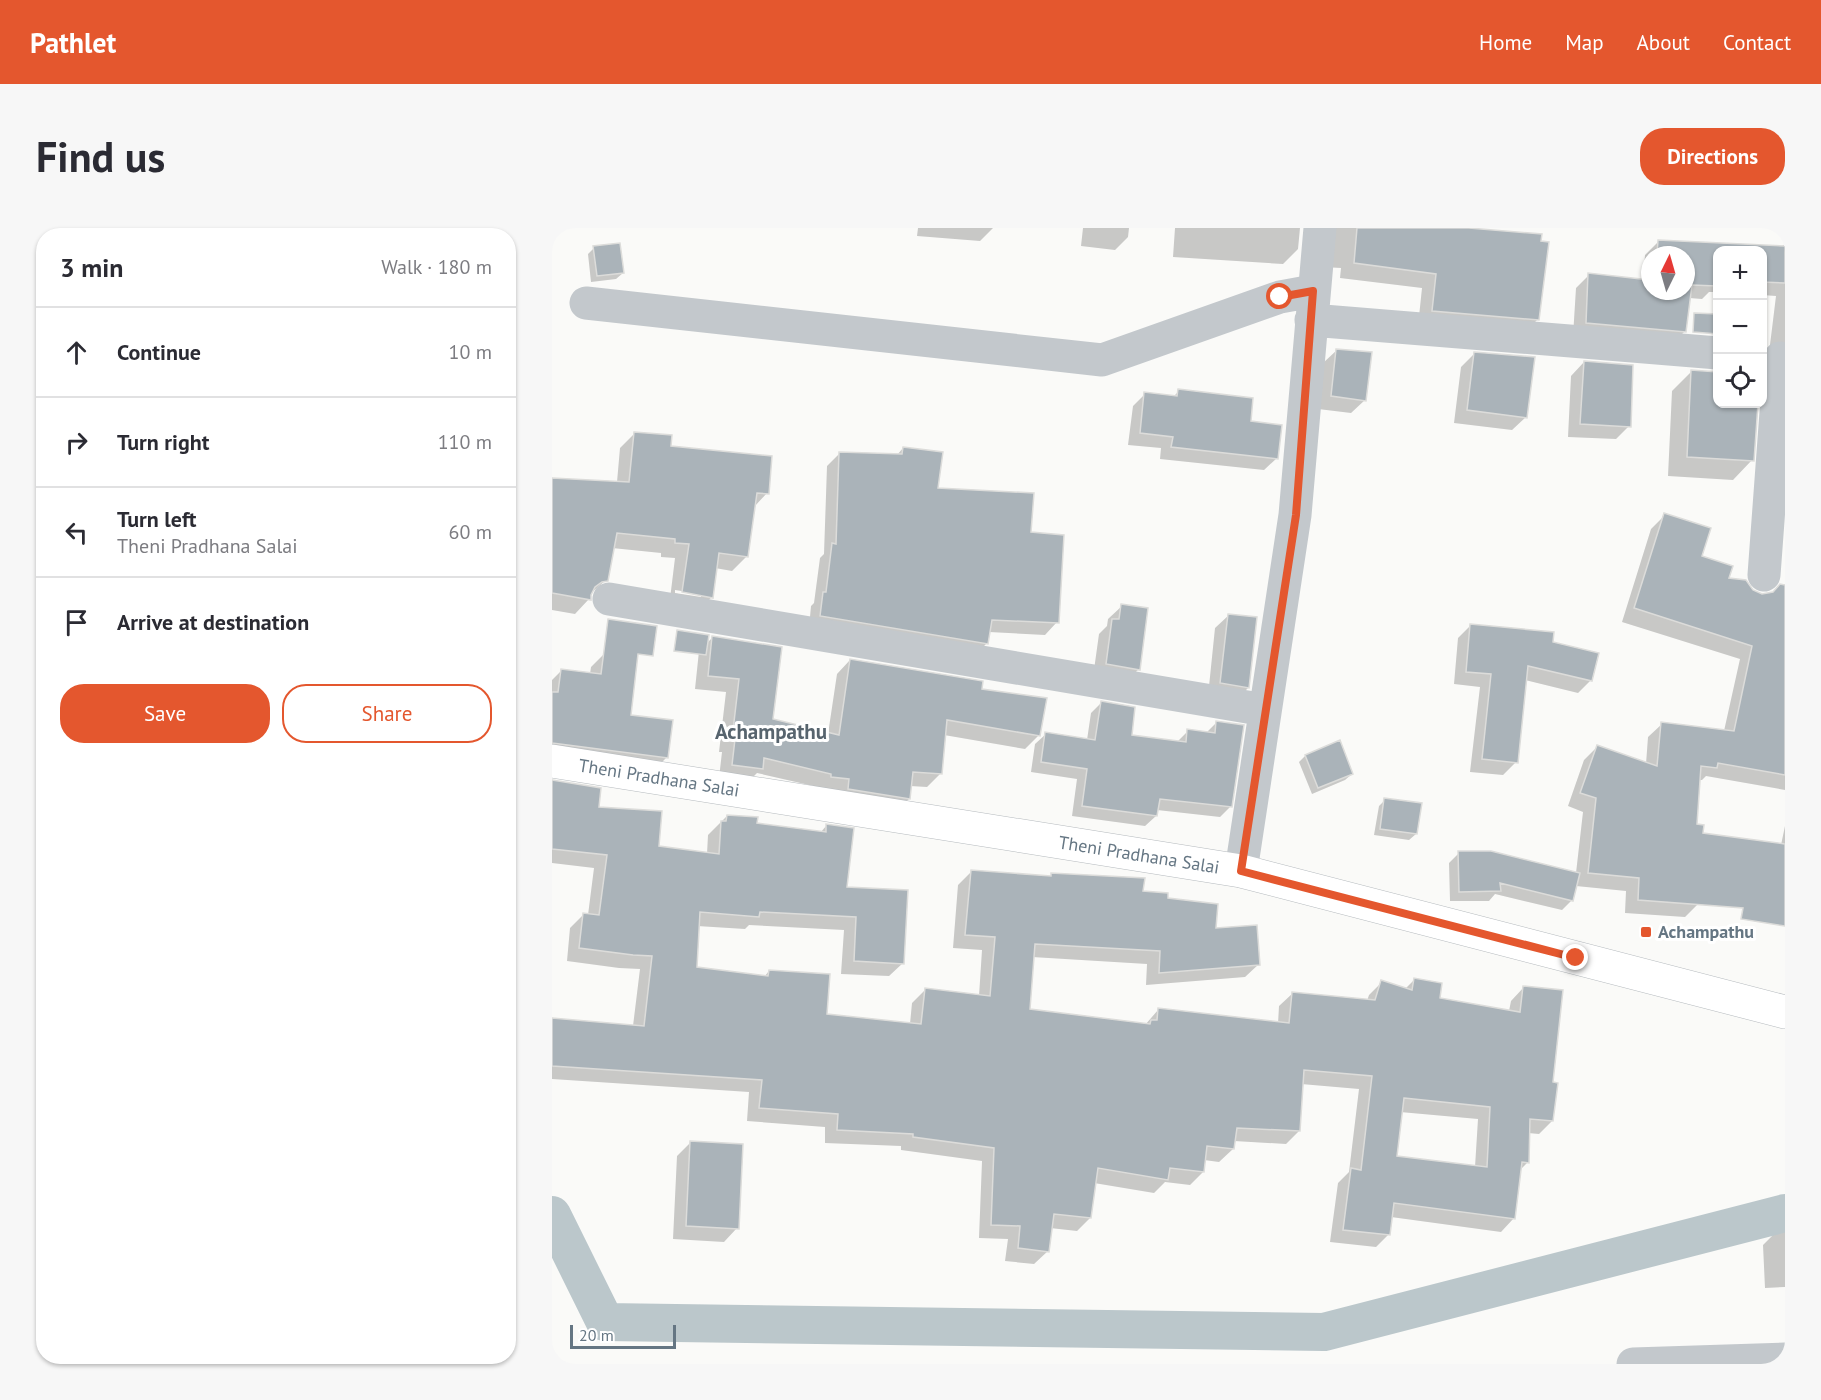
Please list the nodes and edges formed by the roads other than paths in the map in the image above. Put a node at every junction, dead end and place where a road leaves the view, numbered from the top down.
1 (1320, 228) edge
2 (586, 303) dead end
3 (1312, 306) junction
4 (1713, 352) edge
5 (1776, 358) edge
6 (1764, 575) dead end
7 (609, 599) dead end
8 (1265, 710) junction
9 (552, 761) edge
10 (1241, 871) junction
11 (1785, 1012) edge
12 (1785, 1359) edge
13 (1634, 1364) edge

1 - 3 street
2 - 3 street
3 - 4 street
3 - 8 street
5 - 6 street
7 - 8 street
8 - 10 street
9 - 10 main road, Theni Pradhana Salai
10 - 11 main road, Theni Pradhana Salai
12 - 13 street

